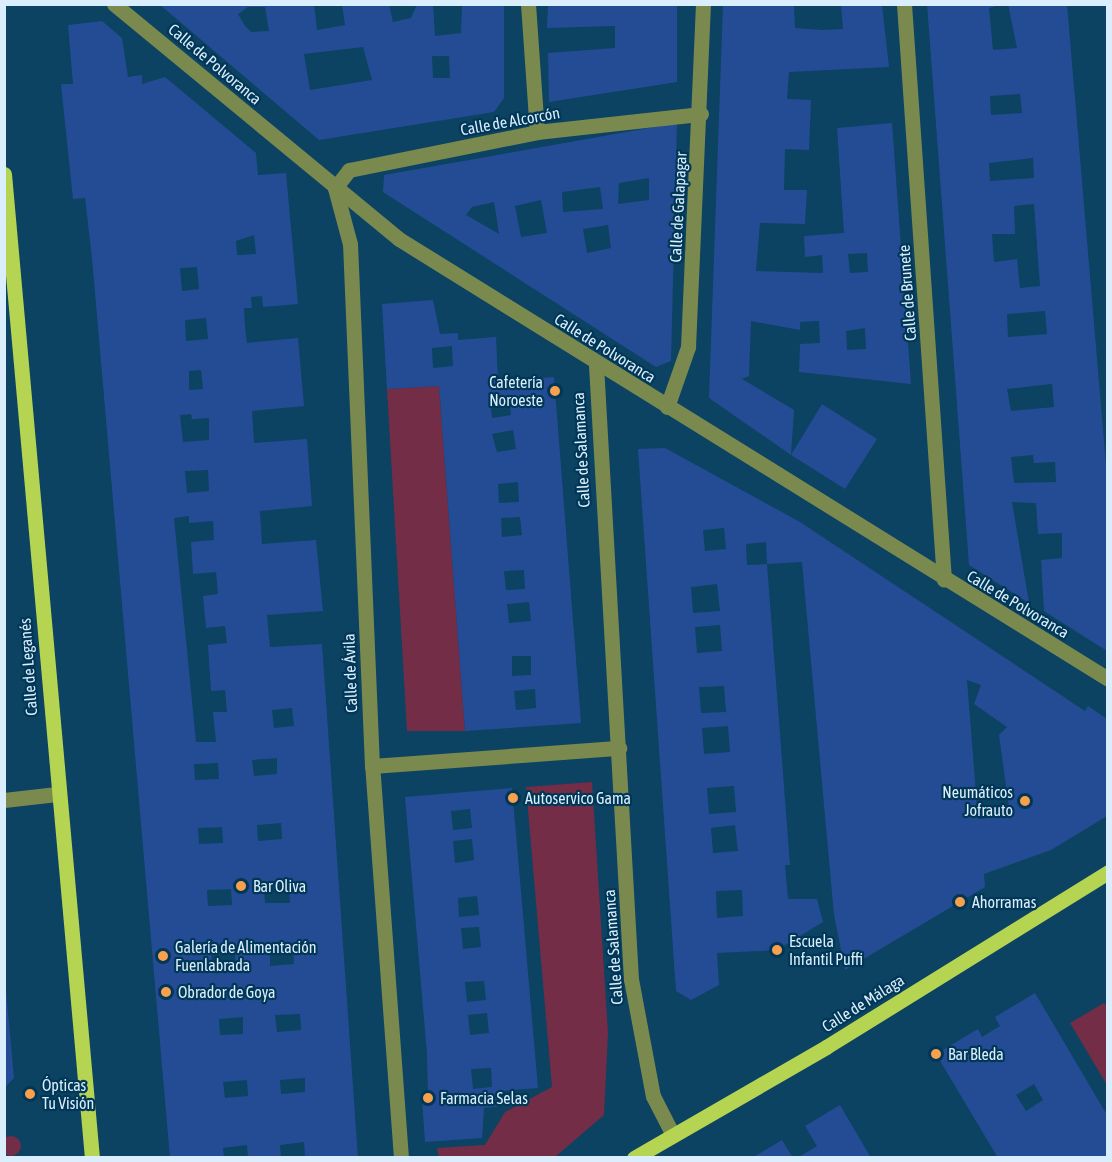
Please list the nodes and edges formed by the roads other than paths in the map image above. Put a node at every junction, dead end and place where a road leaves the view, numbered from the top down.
1 (114, 4) edge
2 (528, 4) edge
3 (703, 4) edge
4 (904, 4) edge
5 (701, 114) junction
6 (537, 132) junction
7 (4, 174) edge
8 (335, 188) junction
9 (596, 364) junction
10 (667, 407) junction
11 (944, 580) junction
12 (1107, 679) edge
13 (619, 748) junction
14 (372, 766) junction
15 (57, 794) junction
16 (4, 800) edge
17 (1107, 872) edge
18 (673, 1136) junction
19 (92, 1158) edge
20 (401, 1158) edge
21 (634, 1158) edge

1 - 8 street, Calle de Polvoranca
2 - 6 street
3 - 5 street, Calle de Galapagar
4 - 11 street, Calle de Brunete
5 - 6 street, Calle de Alcorcón
5 - 10 street, Calle de Galapagar
6 - 8 street, Calle de Alcorcón
7 - 15 main road, Calle de Leganés
8 - 9 street, Calle de Polvoranca
8 - 14 street, Calle de Ávila
9 - 10 street, Calle de Polvoranca
9 - 13 street, Calle de Salamanca
10 - 11 street, Calle de Polvoranca
11 - 12 street, Calle de Polvoranca
13 - 14 street
13 - 18 street, Calle de Salamanca
14 - 20 street, Calle de Ávila
15 - 16 street
15 - 19 main road, Calle de Leganés
17 - 18 main road, Calle de Málaga
18 - 21 main road, Calle de Málaga

